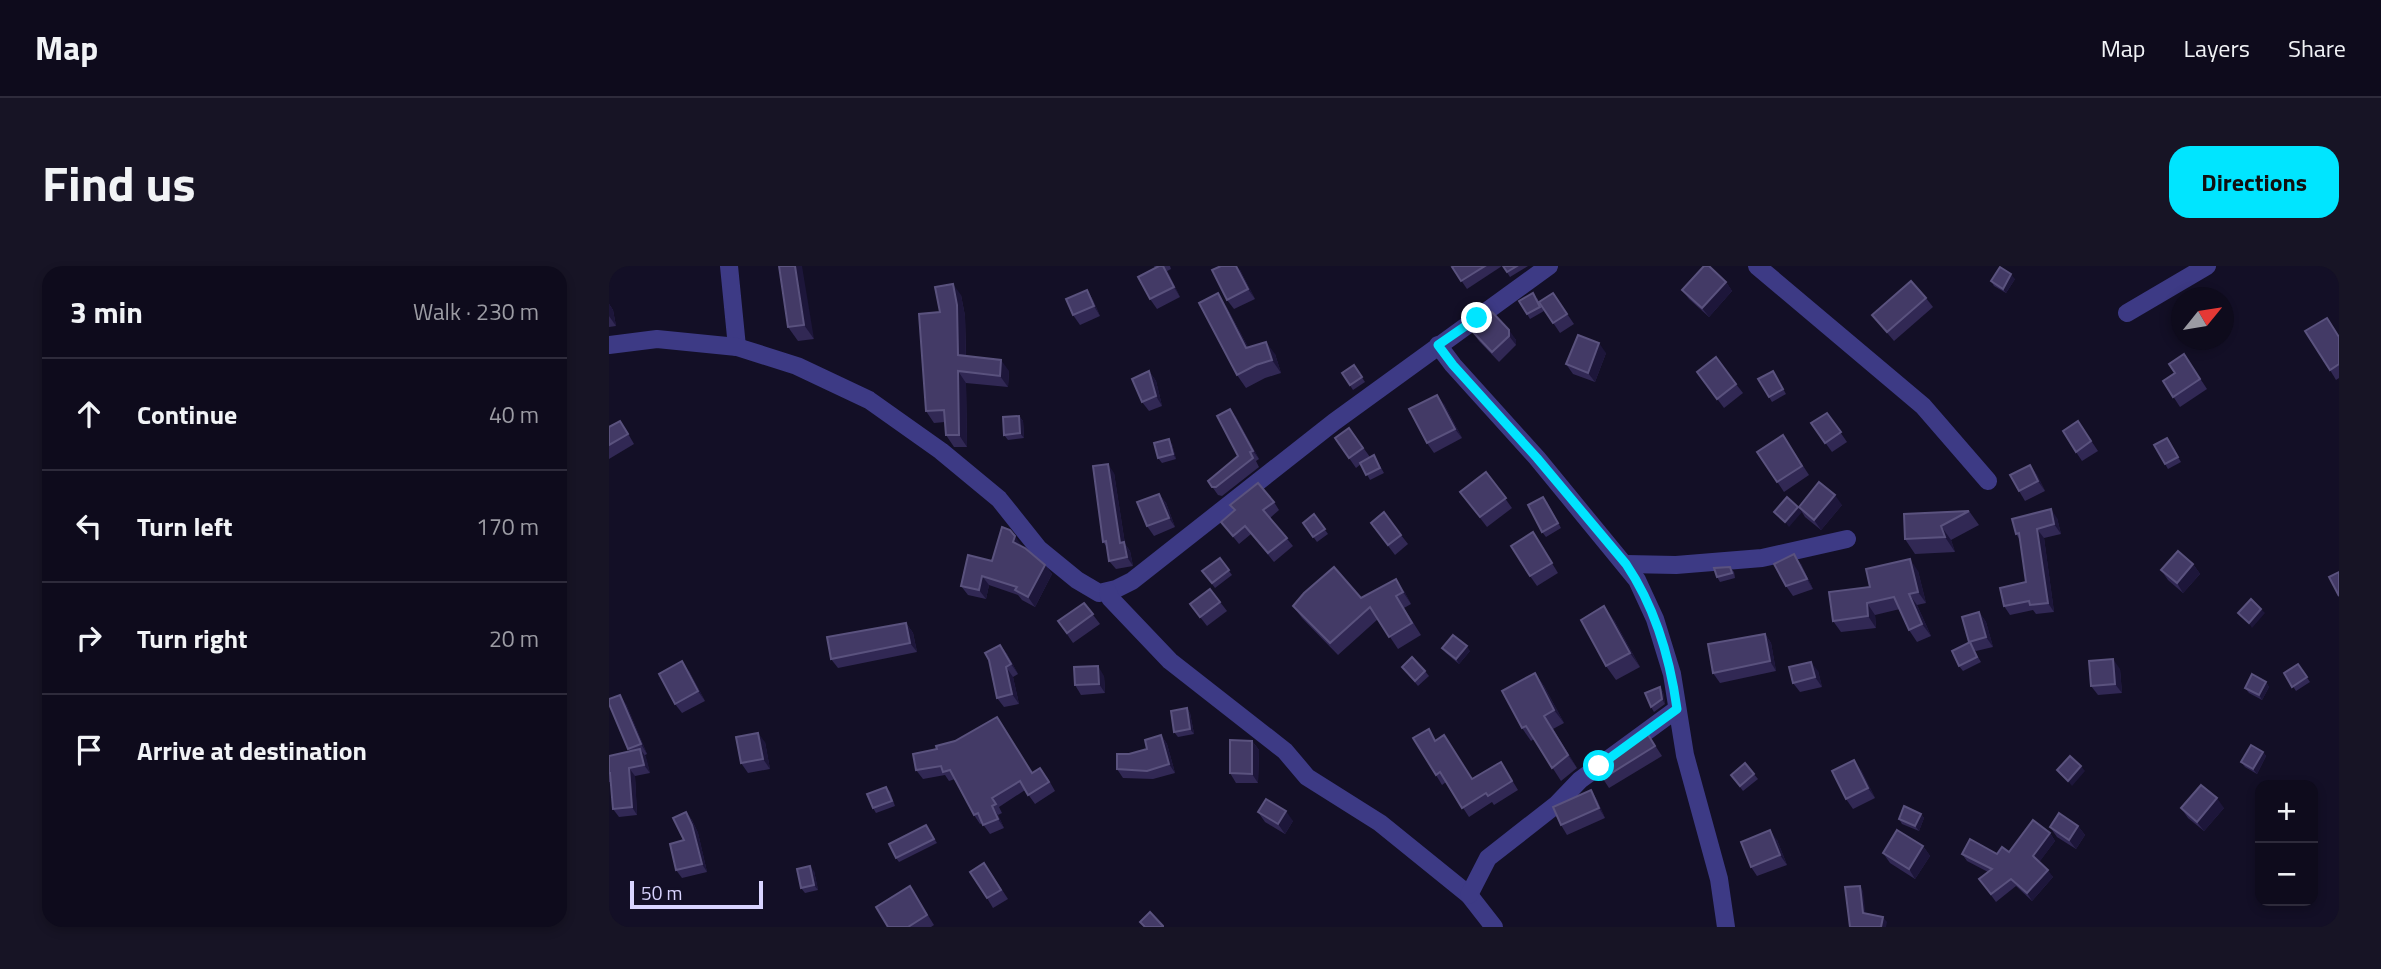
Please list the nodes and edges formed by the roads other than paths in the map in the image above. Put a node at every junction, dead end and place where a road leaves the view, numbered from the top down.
1 (729, 266) edge
2 (1549, 266) edge
3 (1757, 266) edge
4 (2207, 266) edge
5 (2127, 313) dead end
6 (609, 345) edge
7 (1438, 345) junction
8 (737, 347) junction
9 (1988, 481) dead end
10 (1847, 539) dead end
11 (1626, 564) junction
12 (1108, 592) junction
13 (1677, 709) junction
14 (1469, 895) junction
15 (1494, 927) edge
16 (1726, 927) edge

1 - 8 street
2 - 7 street
3 - 9 street
4 - 5 street
6 - 8 street
7 - 11 street
7 - 12 street
8 - 12 street
10 - 11 street
11 - 13 street
12 - 14 street
13 - 14 street
13 - 16 street
14 - 15 street

